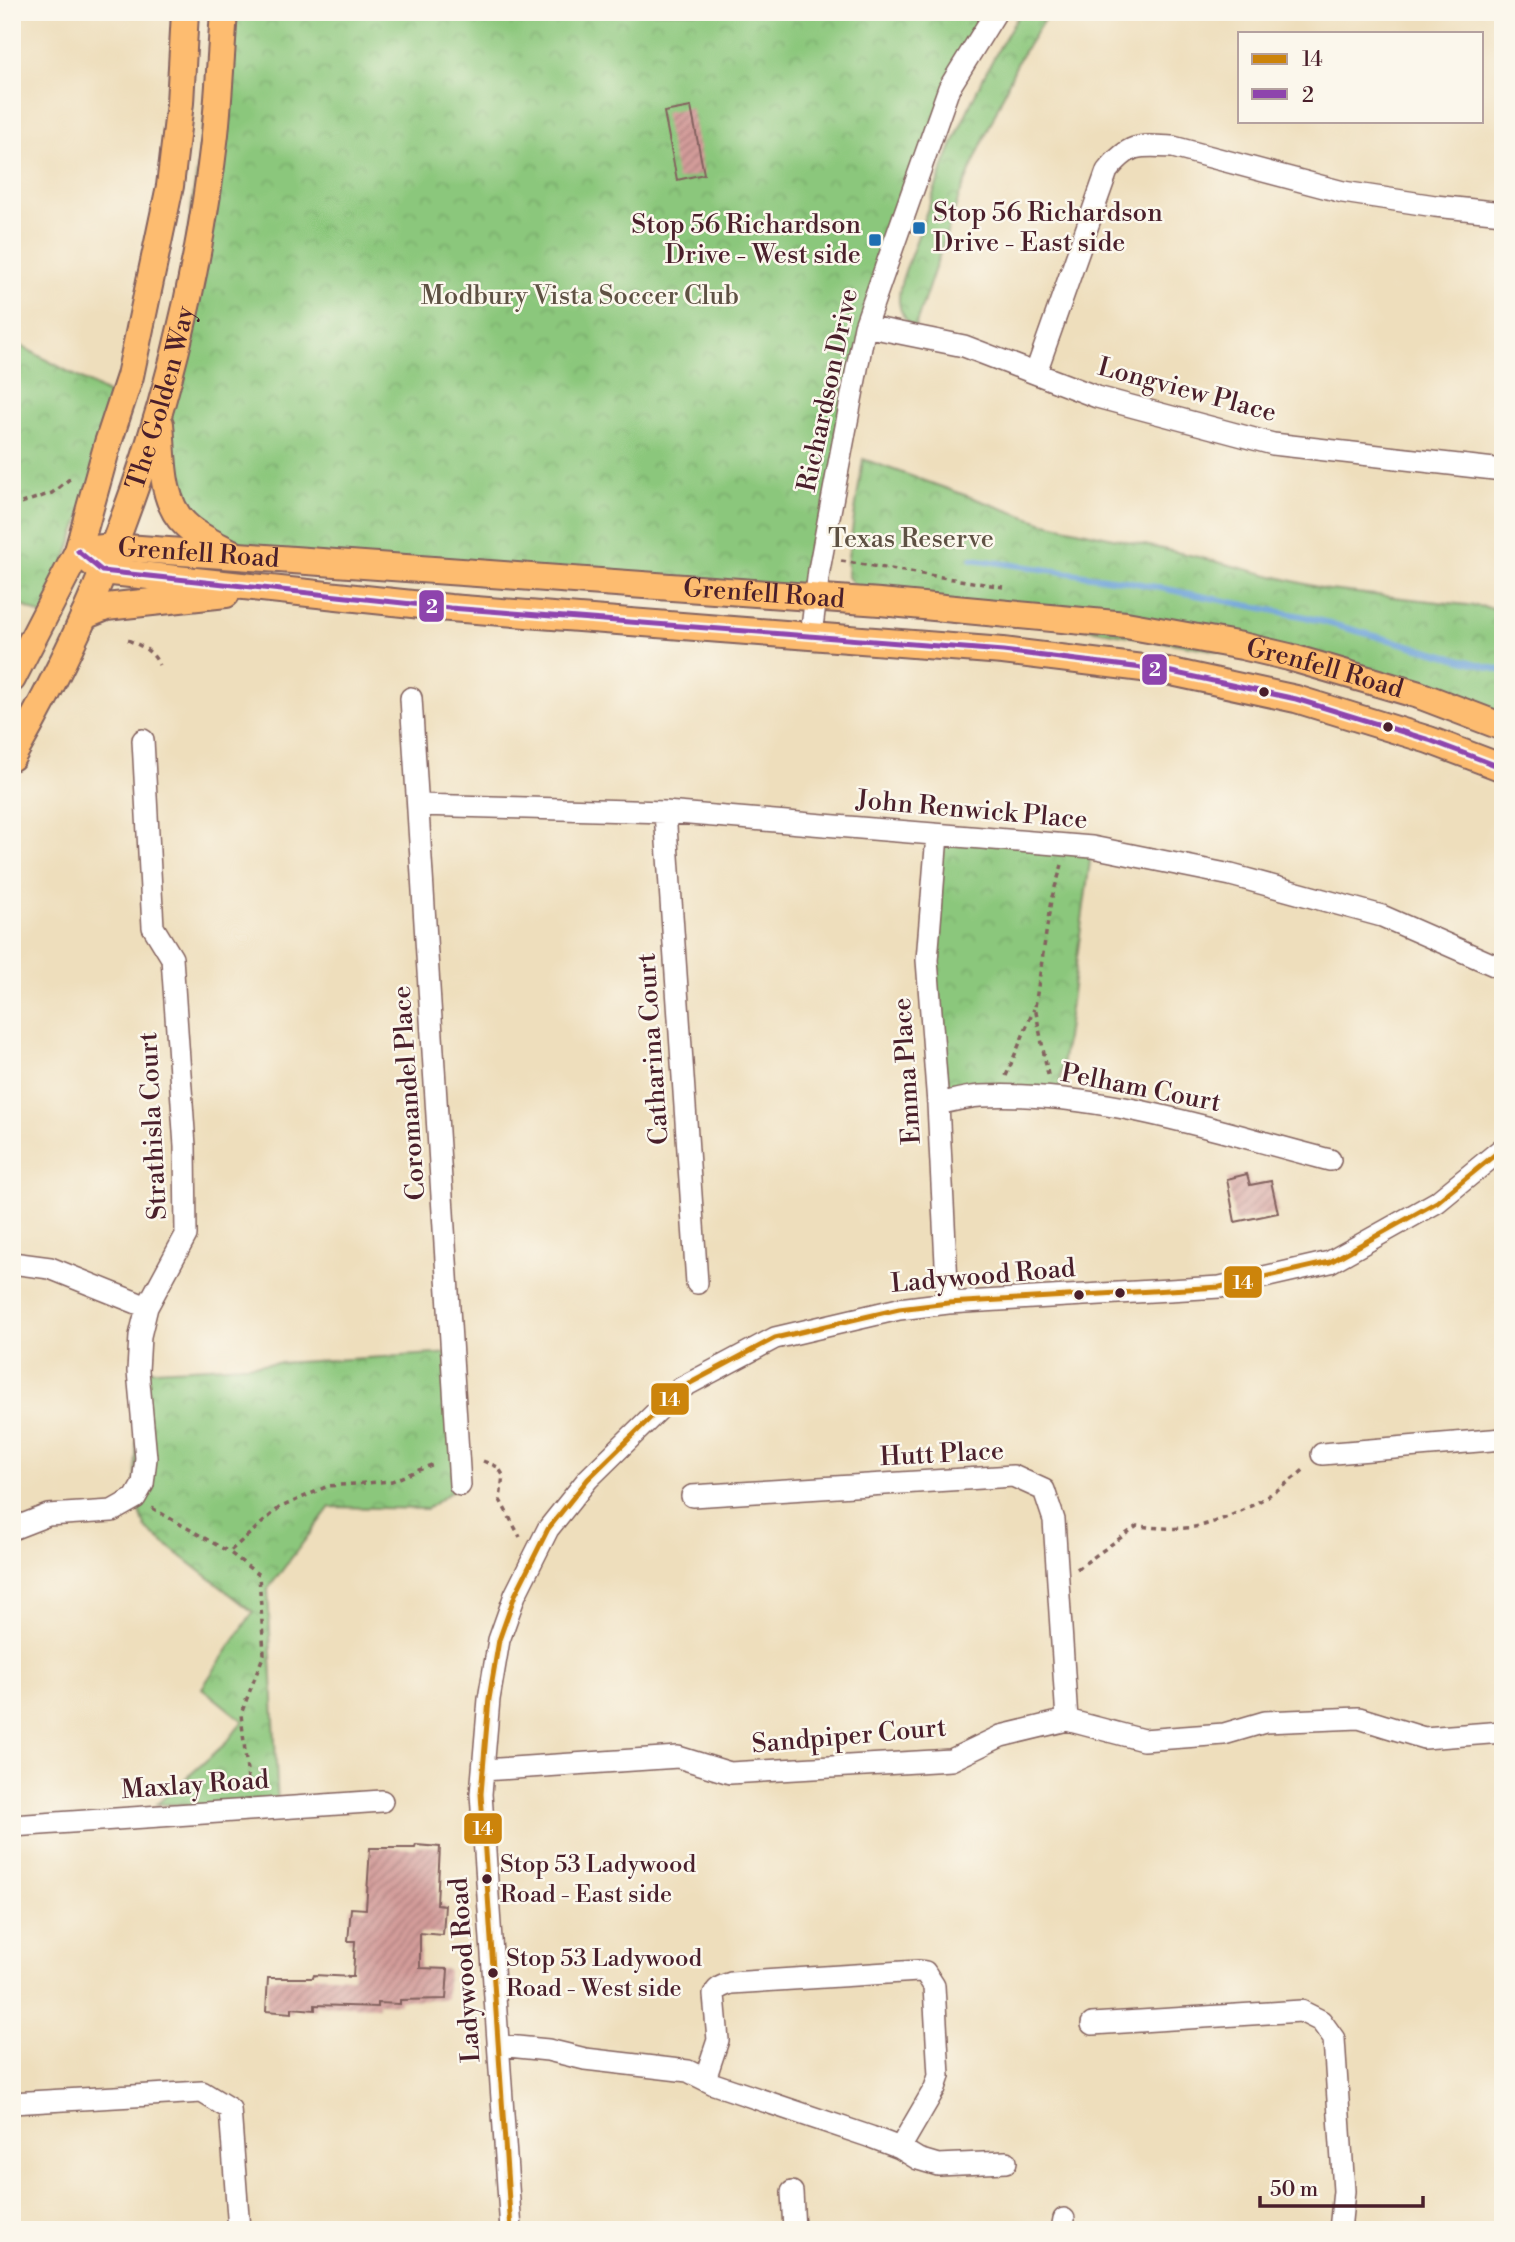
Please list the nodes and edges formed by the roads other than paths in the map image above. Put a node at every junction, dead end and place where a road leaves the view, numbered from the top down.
1 (185, 12) edge
2 (224, 12) edge
3 (996, 12) edge
4 (1503, 213) edge
5 (865, 326) junction
6 (1036, 372) junction
7 (159, 412) junction
8 (1503, 470) edge
9 (78, 551) junction
10 (239, 556) junction
11 (107, 559) junction
12 (280, 589) junction
13 (816, 597) junction
14 (84, 615) junction
15 (811, 636) junction
16 (12, 679) edge
17 (411, 698) dead end
18 (1503, 727) edge
19 (144, 740) dead end
20 (12, 757) edge
21 (1503, 768) edge
22 (419, 806) junction
23 (665, 812) junction
24 (937, 835) junction
25 (1503, 969) edge
26 (938, 1104) junction
27 (1503, 1148) edge
28 (1330, 1160) dead end
29 (12, 1263) edge
30 (697, 1283) dead end
31 (948, 1303) junction
32 (147, 1307) junction
33 (1503, 1438) edge
34 (1322, 1454) road end
35 (460, 1485) dead end
36 (692, 1496) dead end
37 (12, 1529) edge
38 (1067, 1720) junction
39 (1503, 1732) edge
40 (483, 1770) junction
41 (382, 1801) dead end
42 (12, 1826) edge
43 (1092, 2024) dead end
44 (498, 2045) junction
45 (705, 2079) junction
46 (12, 2103) edge
47 (900, 2148) junction
48 (1006, 2162) dead end
49 (792, 2192) dead end
50 (239, 2230) edge
51 (511, 2230) edge
52 (794, 2230) edge
53 (1340, 2230) edge

1 - 9 main road, The Golden Way
2 - 7 main road, The Golden Way
3 - 5 street, Richardson Drive
4 - 6 street
5 - 6 street, Longview Place
5 - 13 street, Richardson Drive
6 - 8 street, Longview Place
7 - 10 main road
7 - 11 main road, The Golden Way
9 - 11 main road, Grenfell Road
9 - 16 main road, The Golden Way
10 - 11 main road, Grenfell Road
10 - 13 main road, Grenfell Road
11 - 12 main road, Grenfell Road
11 - 14 main road, The Golden Way
12 - 14 main road
12 - 15 main road, Grenfell Road
13 - 15 street, Richardson Drive
13 - 18 main road, Grenfell Road
14 - 20 main road, The Golden Way
15 - 21 main road, Grenfell Road
17 - 22 street, Coromandel Place
19 - 32 street, Strathisla Court
22 - 23 street, John Renwick Place
22 - 35 street, Coromandel Place
23 - 24 street, John Renwick Place
23 - 30 street, Catharina Court
24 - 25 street, John Renwick Place
24 - 26 street, Emma Place
26 - 28 street, Pelham Court
26 - 31 street, Emma Place
27 - 31 street, Ladywood Road
29 - 32 street
31 - 40 street, Ladywood Road
32 - 37 street, Strathisla Court
33 - 34 street
36 - 38 street, Hutt Place
38 - 39 street, Sandpiper Court
38 - 40 street, Sandpiper Court
40 - 44 street, Ladywood Road
41 - 42 street, Maxlay Road
43 - 53 street
44 - 45 street
44 - 51 street, Ladywood Road
45 - 47 street
45 - 47 street
46 - 50 street
47 - 48 street
49 - 52 street

